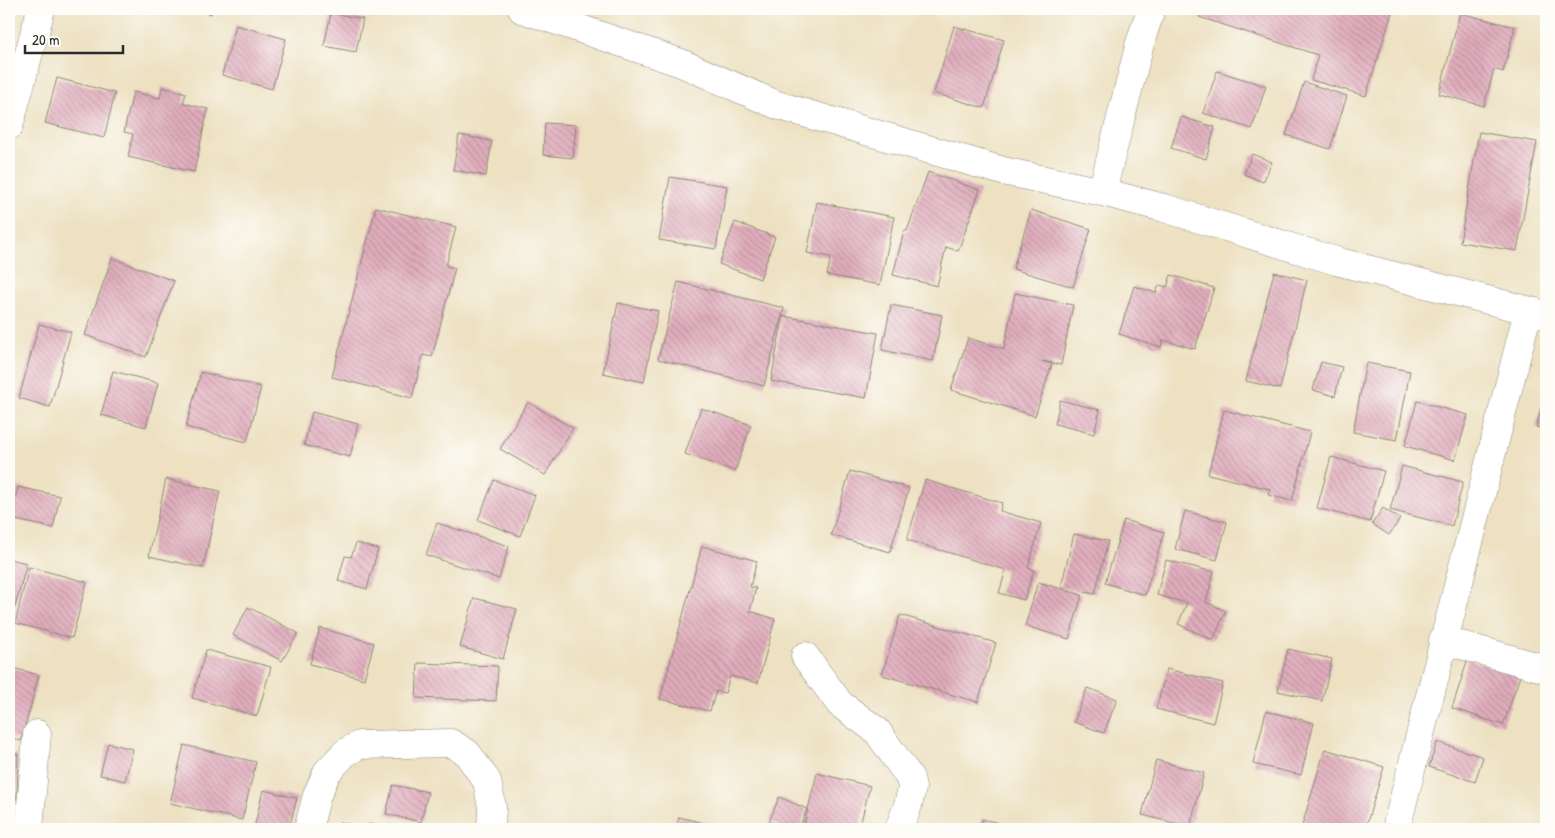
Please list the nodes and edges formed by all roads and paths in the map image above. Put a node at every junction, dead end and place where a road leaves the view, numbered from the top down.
1 (40, 9) edge
2 (522, 9) edge
3 (1151, 9) edge
4 (9, 126) edge
5 (1102, 192) junction
6 (1537, 313) edge
7 (1443, 640) junction
8 (805, 656) dead end
9 (1546, 669) edge
10 (37, 734) dead end
11 (30, 829) edge
12 (308, 829) edge
13 (491, 829) edge
14 (899, 829) edge
15 (1396, 829) edge

1 - 4 street
2 - 5 street
3 - 5 street
5 - 6 street
6 - 7 street
7 - 9 street
7 - 15 street
8 - 14 street
10 - 11 street
12 - 13 street

